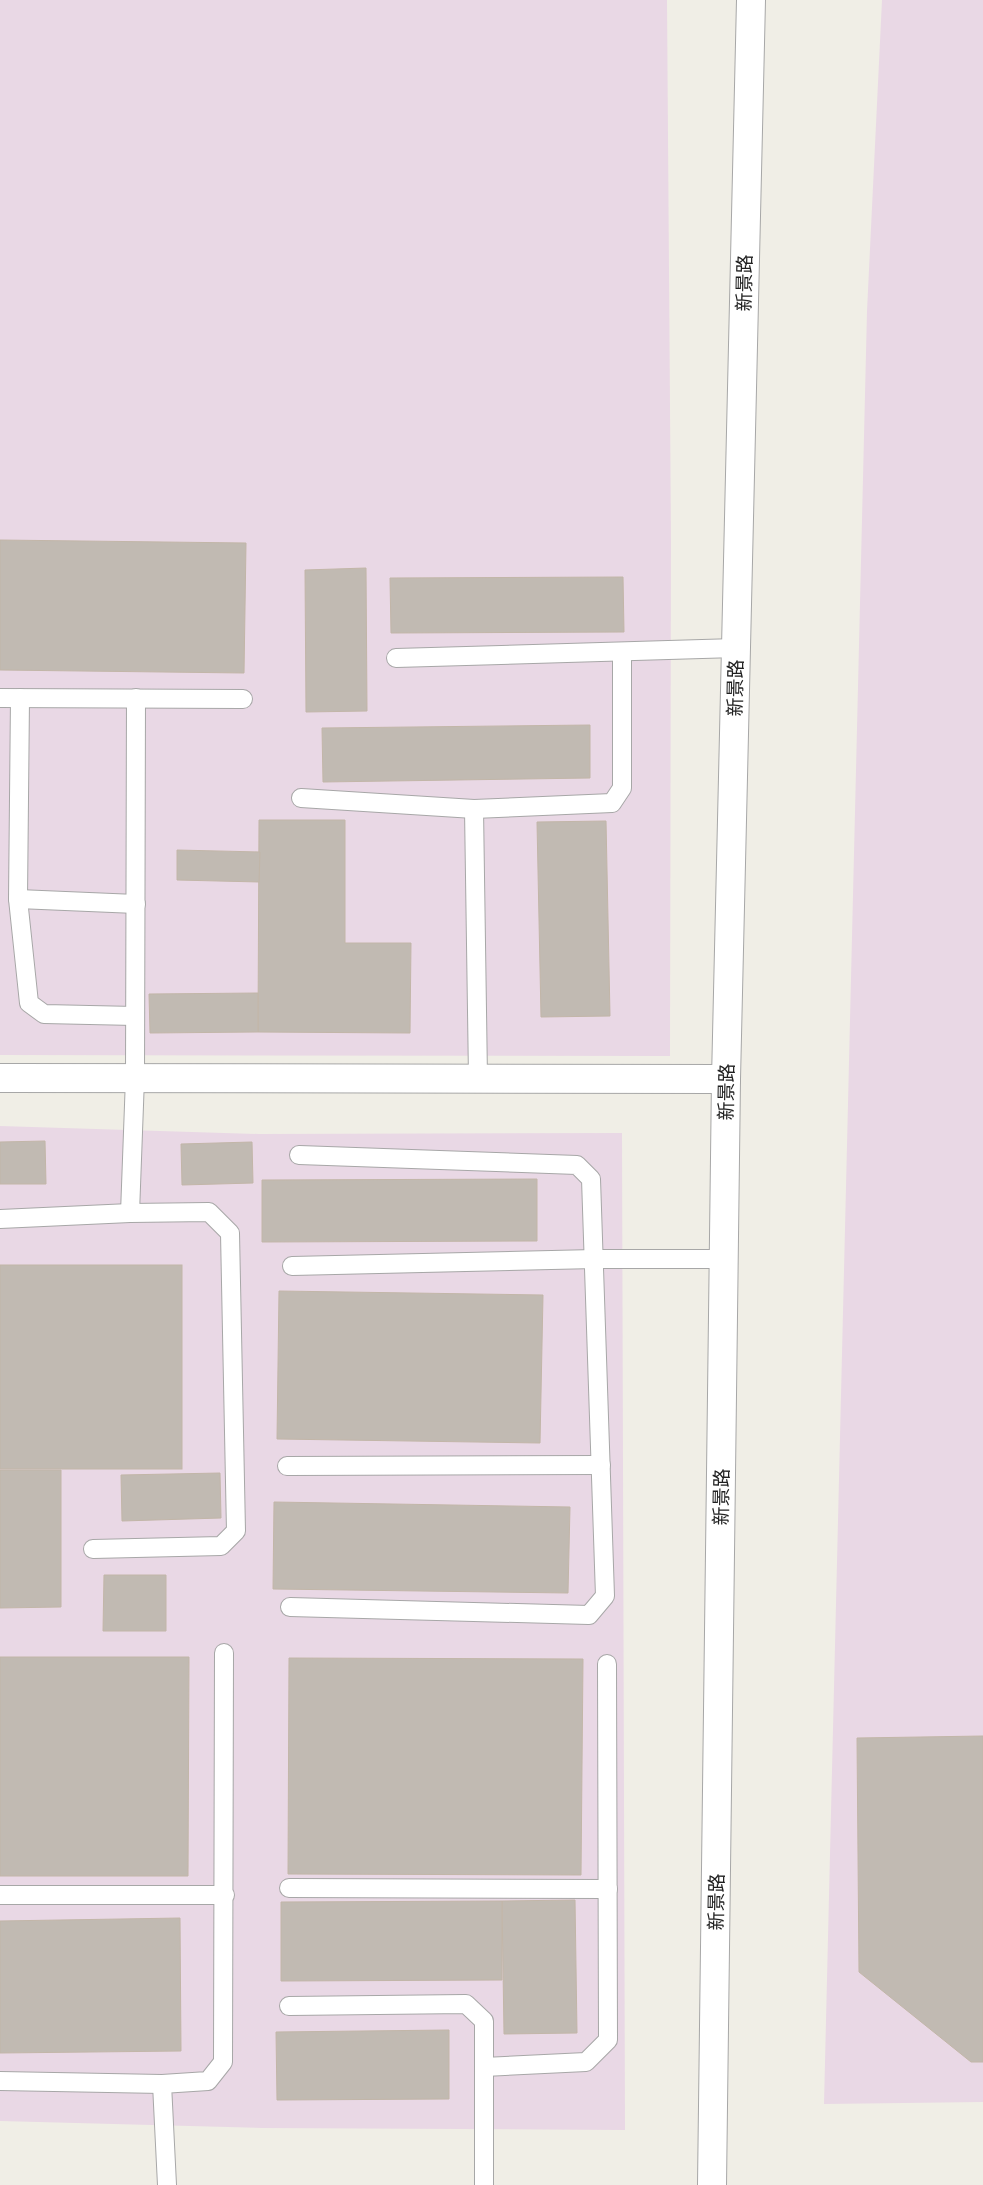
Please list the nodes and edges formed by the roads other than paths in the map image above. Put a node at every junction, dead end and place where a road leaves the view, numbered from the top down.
1 (751, 0) edge
2 (736, 648) junction
3 (622, 652) junction
4 (396, 658) dead end
5 (0, 698) edge
6 (20, 698) junction
7 (136, 698) junction
8 (243, 699) dead end
9 (301, 798) dead end
10 (474, 809) junction
11 (18, 899) junction
12 (136, 904) junction
13 (135, 1016) junction
14 (0, 1078) edge
15 (135, 1078) junction
16 (478, 1078) junction
17 (726, 1079) junction
18 (299, 1156) dead end
19 (130, 1213) junction
20 (0, 1219) edge
21 (595, 1259) junction
22 (724, 1259) junction
23 (292, 1266) dead end
24 (601, 1465) junction
25 (287, 1466) dead end
26 (92, 1550) dead end
27 (290, 1607) dead end
28 (224, 1653) dead end
29 (607, 1664) dead end
30 (290, 1888) dead end
31 (608, 1888) junction
32 (0, 1895) edge
33 (225, 1895) junction
34 (289, 2006) dead end
35 (484, 2067) junction
36 (0, 2081) edge
37 (162, 2084) junction
38 (167, 2185) edge
39 (484, 2185) edge
40 (712, 2185) edge

1 - 2 street, 新景路
2 - 3 lane
2 - 17 street, 新景路
3 - 4 lane
3 - 10 lane
5 - 6 lane
6 - 7 lane
6 - 11 lane
7 - 8 lane
7 - 12 lane
9 - 10 lane
10 - 16 lane
11 - 12 lane
11 - 13 lane
12 - 13 lane
13 - 15 lane
14 - 15 street
15 - 16 street
15 - 19 lane
16 - 17 street
17 - 22 street, 新景路
18 - 21 lane
19 - 20 lane
19 - 26 lane
21 - 22 lane
21 - 23 lane
21 - 24 lane
22 - 40 street, 新景路
24 - 25 lane
24 - 27 lane
28 - 33 lane
29 - 31 lane
30 - 31 lane
31 - 35 lane
32 - 33 lane
33 - 37 lane
34 - 35 lane
35 - 39 lane
36 - 37 lane
37 - 38 lane

